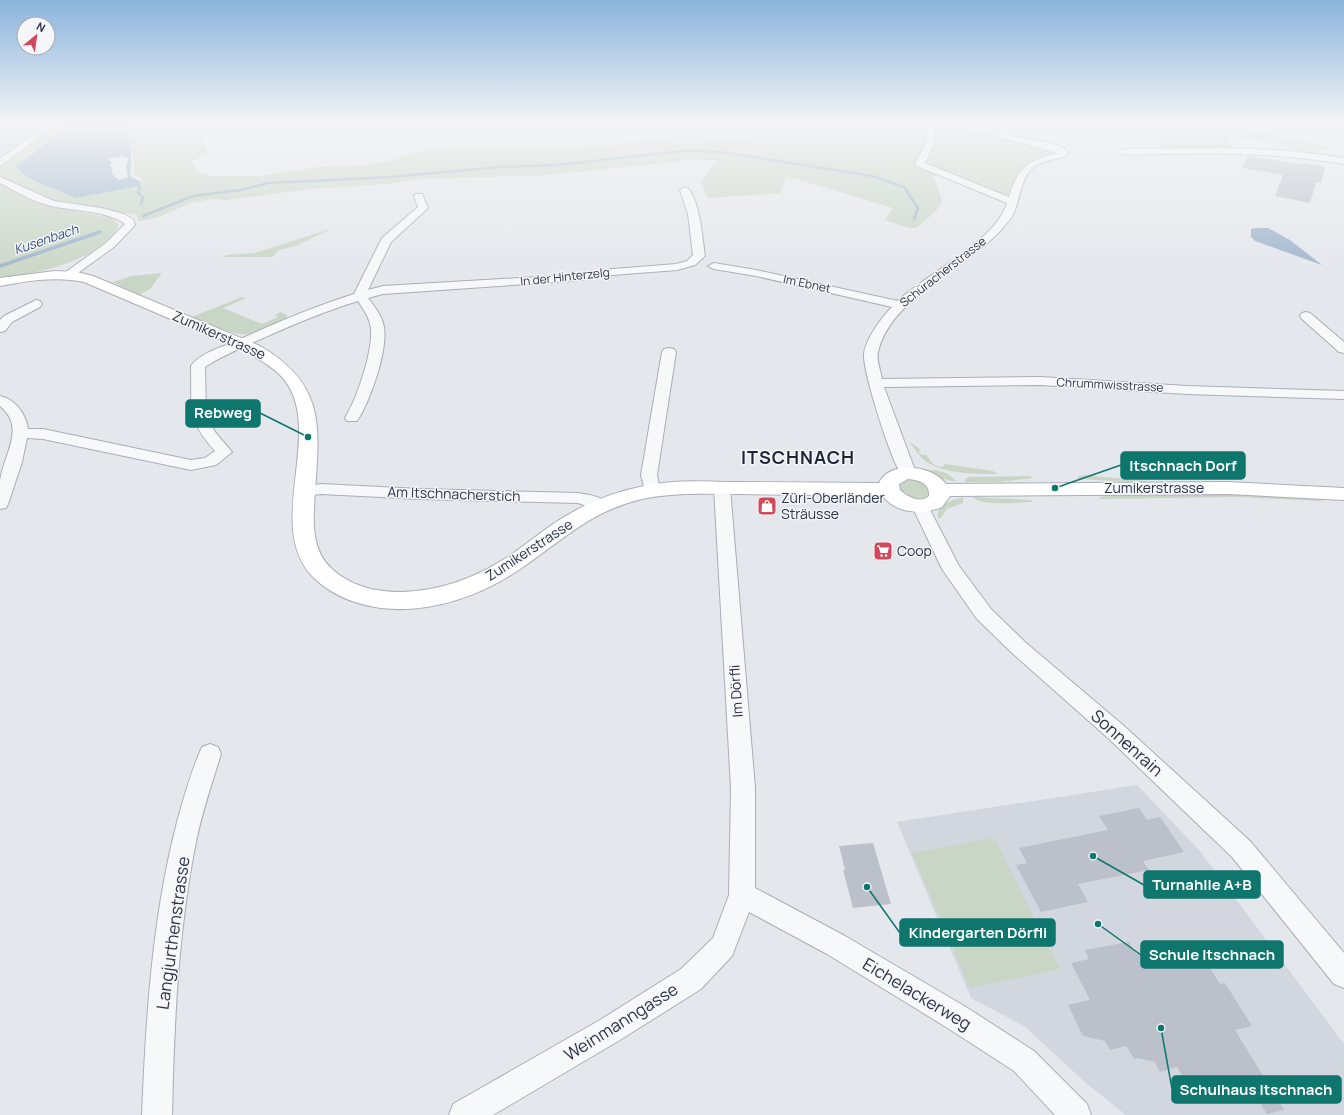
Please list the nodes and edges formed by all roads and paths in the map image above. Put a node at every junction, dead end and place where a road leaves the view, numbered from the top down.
1 (946, 175) edge
2 (1021, 175) edge
3 (0, 180) edge
4 (11, 185) junction
5 (0, 186) edge
6 (685, 190) dead end
7 (419, 196) dead end
8 (1011, 201) junction
9 (95, 256) junction
10 (714, 266) dead end
11 (67, 276) junction
12 (33, 277) junction
13 (0, 282) edge
14 (360, 295) junction
15 (36, 304) dead end
16 (899, 305) junction
17 (1306, 316) dead end
18 (0, 328) edge
19 (241, 343) junction
20 (1344, 350) edge
21 (669, 352) dead end
22 (875, 383) junction
23 (1344, 395) edge
24 (0, 400) edge
25 (352, 418) dead end
26 (20, 433) junction
27 (908, 473) junction
28 (722, 488) junction
29 (887, 489) junction
30 (940, 490) junction
31 (306, 491) junction
32 (652, 491) junction
33 (1344, 494) edge
34 (0, 504) edge
35 (601, 506) junction
36 (920, 506) junction
37 (210, 754) dead end
38 (742, 895) junction
39 (1344, 974) edge
40 (477, 1111) edge
41 (157, 1115) edge
42 (1076, 1115) edge

1 - 8 street
2 - 8 street, Schüracherstrasse
3 - 4 street
4 - 5 street
4 - 9 street
6 - 14 street, In der Hinterzelg
7 - 14 street
8 - 16 street, Schüracherstrasse
9 - 11 street
9 - 12 street
10 - 16 street, Im Ebnet
11 - 12 main road, Zumikerstrasse
11 - 19 main road, Zumikerstrasse
12 - 13 main road, Zumikerstrasse
14 - 19 street
14 - 25 street
15 - 18 street
16 - 22 street, Schüracherstrasse
17 - 20 street
19 - 26 street
19 - 31 main road, Zumikerstrasse
21 - 32 street
22 - 23 street, Chrummwisstrasse
22 - 27 street, Schüracherstrasse
24 - 26 street
26 - 34 street
27 - 29 main road
27 - 30 main road
28 - 29 main road, Zumikerstrasse
28 - 32 main road, Zumikerstrasse
28 - 38 street, Im Dörfli
29 - 36 main road
30 - 33 main road, Zumikerstrasse
30 - 36 main road
31 - 35 street, Am Itschnacherstich
31 - 35 main road, Zumikerstrasse
32 - 35 main road, Zumikerstrasse
36 - 39 street, Sonnenrain
37 - 41 street, Langjurthenstrasse
38 - 40 street, Weinmanngasse
38 - 42 street, Eichelackerweg

